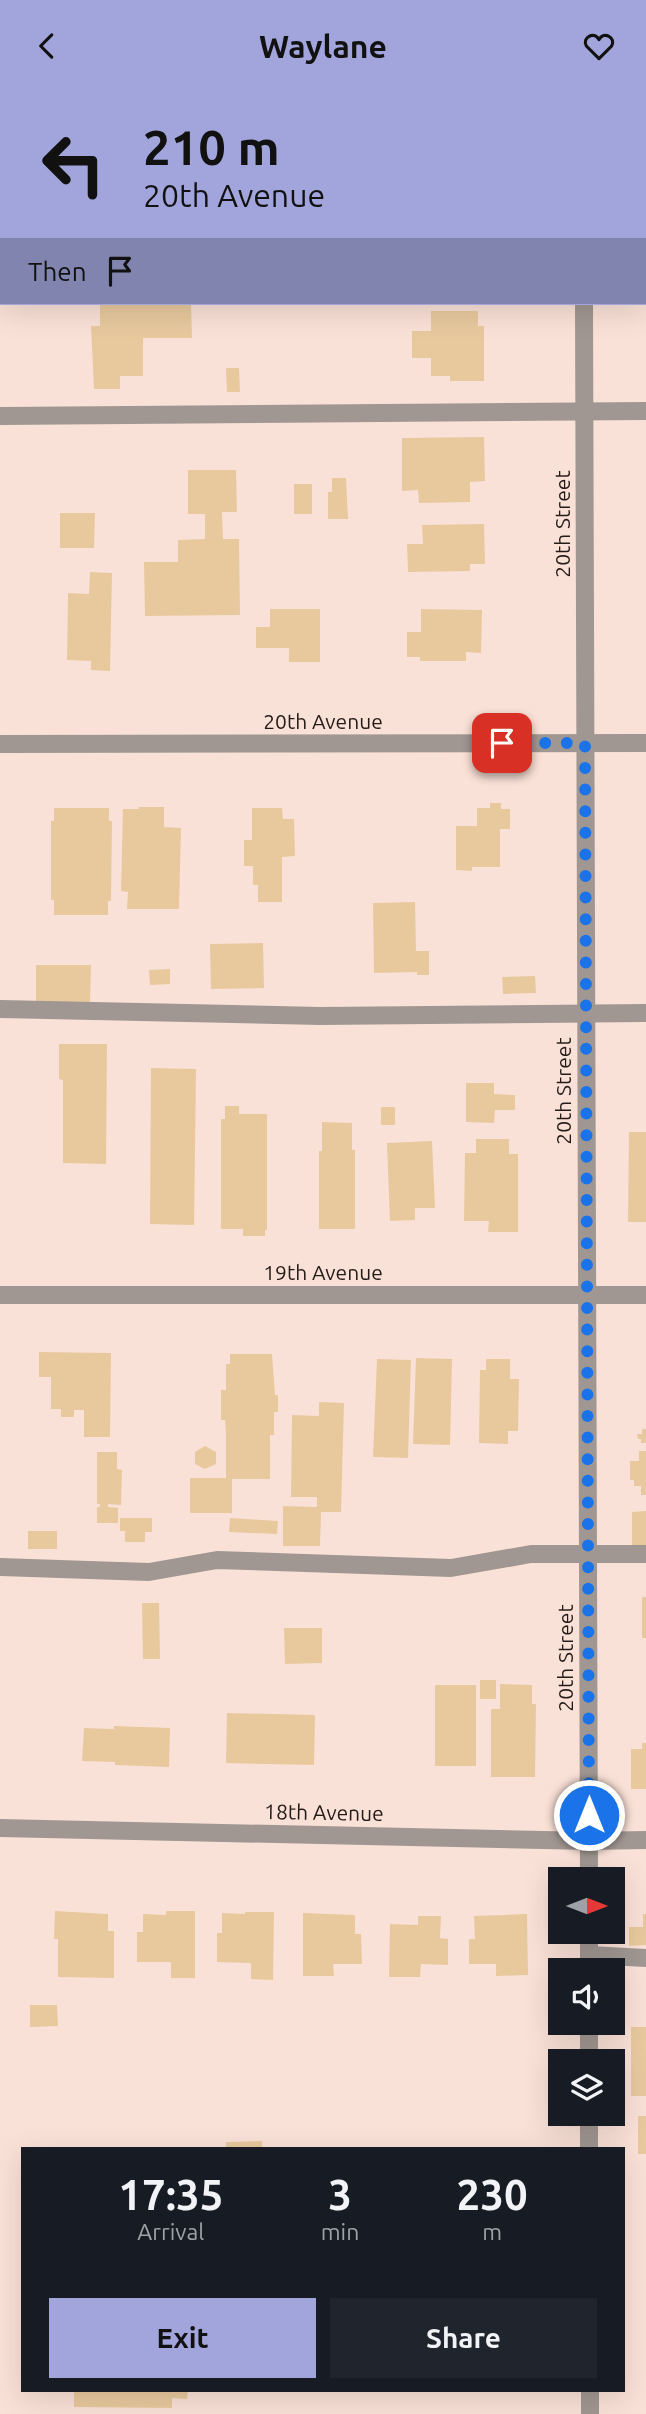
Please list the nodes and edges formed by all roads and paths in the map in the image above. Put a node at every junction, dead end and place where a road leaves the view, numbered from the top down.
1 (584, 305) edge
2 (584, 411) junction
3 (646, 411) edge
4 (0, 416) edge
5 (585, 743) junction
6 (646, 743) edge
7 (0, 744) edge
8 (0, 1009) edge
9 (586, 1013) junction
10 (646, 1013) edge
11 (587, 1295) junction
12 (646, 1295) edge
13 (0, 1296) edge
14 (588, 1554) junction
15 (646, 1554) edge
16 (0, 1567) edge
17 (0, 1828) edge
18 (646, 1840) edge
19 (589, 1841) junction
20 (589, 1867) edge
21 (646, 1958) edge
22 (625, 1960) edge
23 (589, 2126) edge
24 (589, 2147) edge
25 (590, 2392) edge
26 (590, 2414) edge

1 - 2 street, 20th Street
2 - 3 street
2 - 4 street
2 - 5 street, 20th Street
5 - 6 street, 20th Avenue
5 - 7 street, 20th Avenue
5 - 9 street, 20th Street
8 - 9 street
9 - 10 street
9 - 11 street, 20th Street
11 - 12 street, 19th Avenue
11 - 13 street, 19th Avenue
11 - 14 street, 20th Street
14 - 15 street
14 - 16 street
14 - 19 street, 20th Street
17 - 19 street, 18th Avenue
18 - 19 street, 18th Avenue
19 - 20 street, 20th Street
21 - 22 street
23 - 24 street
25 - 26 street

